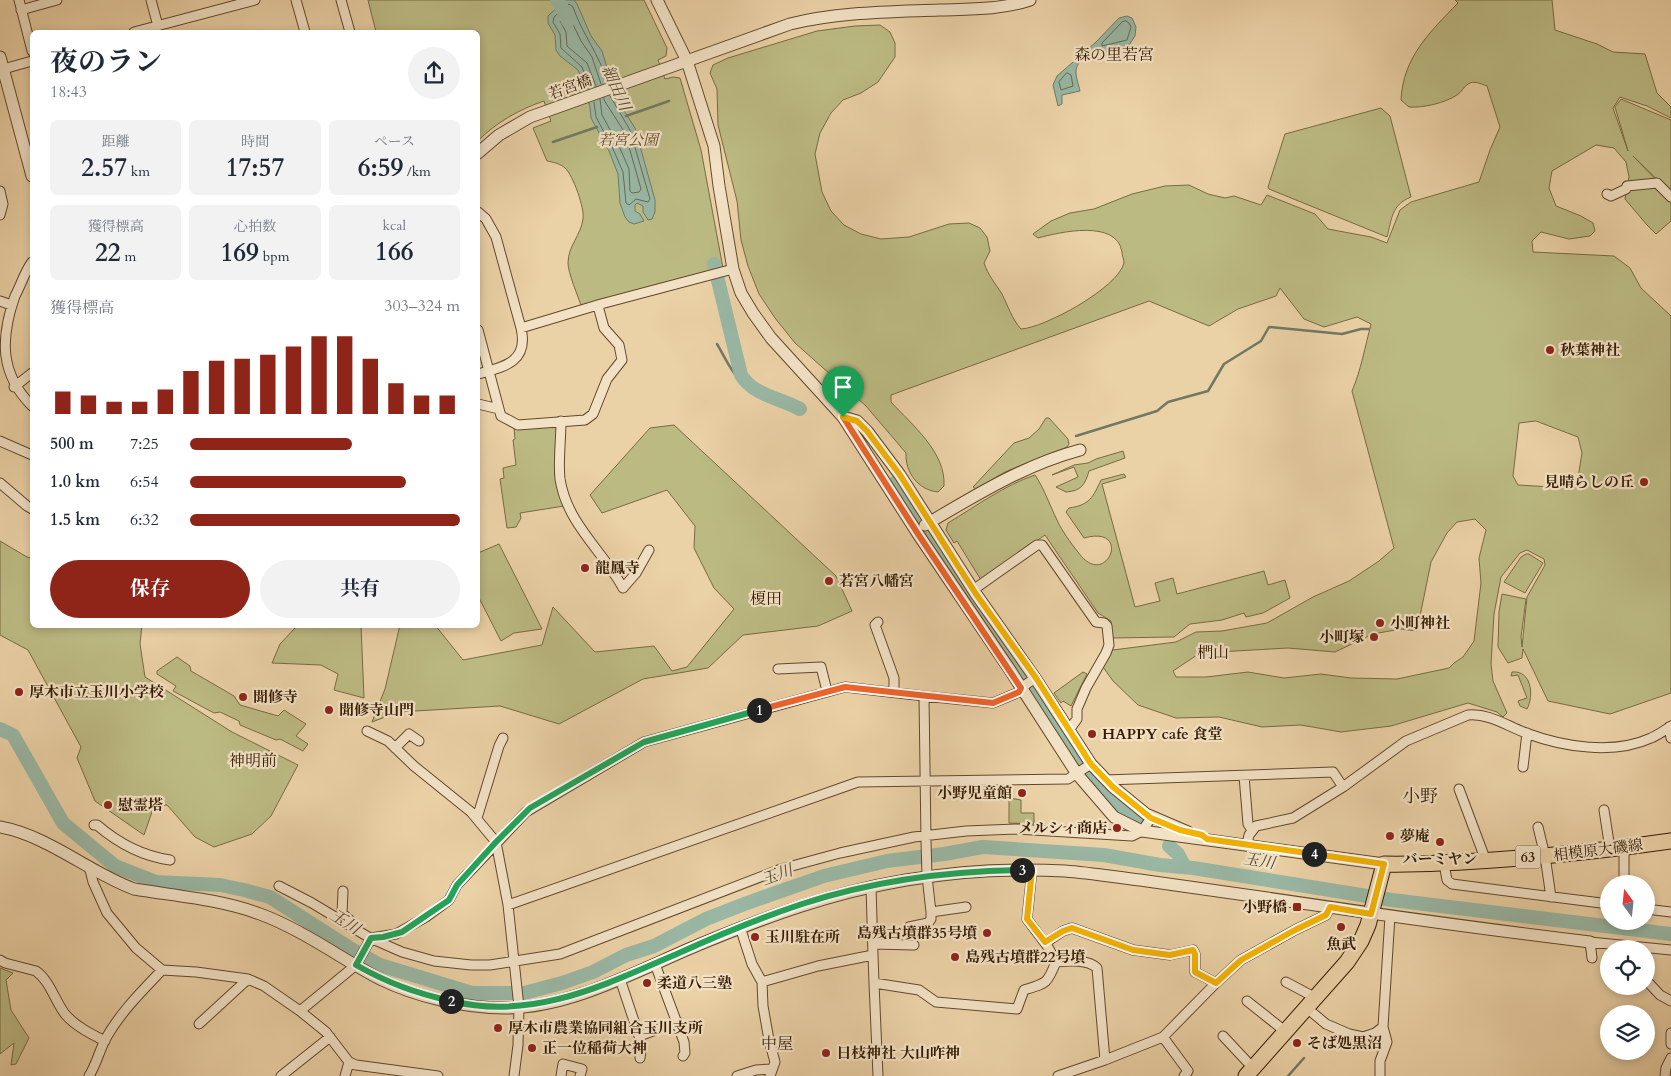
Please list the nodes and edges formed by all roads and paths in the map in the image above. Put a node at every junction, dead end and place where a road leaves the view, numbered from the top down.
1 (19, 0) edge
2 (57, 0) edge
3 (150, 0) edge
4 (255, 0) edge
5 (296, 0) edge
6 (341, 0) edge
7 (657, 0) edge
8 (1030, 0) edge
9 (944, 5) edge
10 (22, 10) junction
11 (158, 26) junction
12 (142, 30) edge
13 (304, 30) edge
14 (349, 30) edge
15 (30, 43) edge
16 (0, 57) edge
17 (687, 61) junction
18 (30, 62) edge
19 (2, 70) edge
20 (480, 151) edge
21 (30, 169) edge
22 (0, 190) edge
23 (1607, 194) dead end
24 (1671, 197) edge
25 (480, 214) edge
26 (0, 215) edge
27 (30, 266) edge
28 (733, 269) junction
29 (0, 301) edge
30 (11, 306) junction
31 (598, 306) junction
32 (521, 328) junction
33 (480, 338) edge
34 (488, 371) junction
35 (480, 373) edge
36 (30, 375) edge
37 (14, 388) junction
38 (30, 404) edge
39 (480, 404) edge
40 (498, 409) junction
41 (843, 417) junction
42 (561, 421) junction
43 (0, 441) edge
44 (1080, 450) dead end
45 (30, 454) edge
46 (0, 483) edge
47 (30, 508) edge
48 (923, 527) junction
49 (648, 550) dead end
50 (970, 597) junction
51 (878, 622) dead end
52 (778, 669) dead end
53 (1028, 683) junction
54 (827, 691) junction
55 (894, 692) junction
56 (924, 696) junction
57 (1670, 726) edge
58 (1069, 730) junction
59 (367, 731) dead end
60 (1527, 733) junction
61 (503, 738) dead end
62 (1671, 738) edge
63 (419, 742) dead end
64 (395, 748) junction
65 (1523, 767) dead end
66 (1084, 769) junction
67 (1244, 776) junction
68 (924, 780) junction
69 (1105, 780) junction
70 (1343, 787) junction
71 (1459, 789) dead end
72 (1604, 810) dead end
73 (477, 818) junction
74 (94, 825) dead end
75 (1146, 825) junction
76 (1538, 826) dead end
77 (0, 827) edge
78 (1252, 830) junction
79 (926, 838) junction
80 (1207, 839) junction
81 (1671, 841) edge
82 (496, 842) junction
83 (1247, 844) junction
84 (1617, 849) junction
85 (1546, 856) junction
86 (170, 860) dead end
87 (1486, 861) junction
88 (1444, 864) junction
89 (89, 866) junction
90 (1383, 869) junction
91 (1032, 870) junction
92 (927, 874) junction
93 (1622, 875) edge
94 (279, 886) dead end
95 (871, 886) junction
96 (343, 890) dead end
97 (1551, 897) junction
98 (1600, 903) edge
99 (508, 905) junction
100 (966, 907) dead end
101 (1330, 907) junction
102 (1655, 910) edge
103 (1372, 911) junction
104 (932, 912) junction
105 (1671, 912) edge
106 (1390, 916) junction
107 (909, 927) dead end
108 (740, 928) junction
109 (370, 939) junction
110 (1045, 942) junction
111 (1590, 942) junction
112 (1600, 943) edge
113 (873, 944) junction
114 (910, 947) dead end
115 (1655, 949) edge
116 (1671, 950) edge
117 (873, 955) junction
118 (1592, 958) dead end
119 (0, 960) edge
120 (1056, 962) junction
121 (358, 963) junction
122 (514, 964) junction
123 (655, 964) junction
124 (162, 970) junction
125 (248, 978) junction
126 (620, 979) junction
127 (762, 982) junction
128 (874, 982) junction
129 (1286, 982) dead end
130 (1216, 983) junction
131 (1655, 990) edge
132 (1247, 1001) dead end
133 (1671, 1001) edge
134 (1312, 1004) junction
135 (519, 1005) junction
136 (300, 1011) junction
137 (678, 1022) junction
138 (199, 1024) dead end
139 (1383, 1027) junction
140 (1286, 1032) junction
141 (1671, 1033) edge
142 (639, 1036) junction
143 (1223, 1036) dead end
144 (330, 1037) junction
145 (1164, 1037) junction
146 (105, 1041) junction
147 (1671, 1044) edge
148 (682, 1056) dead end
149 (640, 1058) dead end
150 (1671, 1058) edge
151 (1105, 1060) junction
152 (349, 1062) junction
153 (1249, 1072) edge
154 (380, 1073) edge
155 (401, 1073) edge
156 (771, 1073) edge
157 (89, 1076) edge
158 (281, 1076) edge
159 (346, 1076) edge
160 (438, 1076) edge
161 (514, 1076) edge
162 (561, 1076) edge
163 (580, 1076) edge
164 (737, 1076) edge
165 (878, 1076) edge
166 (1058, 1076) edge
167 (1184, 1076) edge
168 (1380, 1076) edge
169 (1665, 1076) edge

1 - 10 street
2 - 10 street
3 - 11 street
4 - 11 street
5 - 13 street
6 - 14 street
7 - 17 street
8 - 9 street, 若宮橋
9 - 17 street, 若宮橋
10 - 15 street
11 - 12 street
16 - 19 street
17 - 20 street, 若宮橋
17 - 28 street
18 - 19 street
19 - 21 street
22 - 26 street
23 - 24 street
25 - 32 street
27 - 30 street
28 - 31 street
28 - 41 street
29 - 30 street
30 - 37 street
31 - 32 street
31 - 42 street
32 - 34 street
33 - 34 street
34 - 35 street
34 - 40 street
36 - 37 street
37 - 38 street
39 - 40 street
40 - 42 street
41 - 48 street
41 - 48 street
42 - 49 street
43 - 45 street
44 - 48 street
46 - 47 street
48 - 50 street
48 - 50 street
50 - 53 street
50 - 53 street
50 - 58 street
51 - 55 street
52 - 54 street
53 - 56 street
53 - 58 street
53 - 66 street
54 - 55 street
54 - 82 street
55 - 56 street
56 - 68 street
57 - 60 street
57 - 62 street
58 - 66 street
59 - 64 street
60 - 65 street
60 - 70 street
61 - 73 street
63 - 64 street
64 - 73 street
66 - 68 street
66 - 69 street
66 - 75 street
67 - 69 street
67 - 70 street
67 - 78 street
68 - 79 street
68 - 99 street
69 - 75 street
70 - 78 street
71 - 87 street
72 - 84 street
73 - 82 street
74 - 86 street
75 - 79 street
75 - 80 street
75 - 80 street
76 - 85 street
77 - 89 street
78 - 83 street
79 - 92 street
79 - 122 street
80 - 83 street
81 - 84 main road, 相模原大磯線 / 63
82 - 99 street
82 - 109 street
83 - 90 street
84 - 85 main road, 相模原大磯線 / 63
84 - 93 street
85 - 87 main road, 相模原大磯線 / 63
85 - 97 street
87 - 88 main road, 相模原大磯線 / 63
88 - 90 main road, 相模原大磯線 / 63
88 - 97 street
89 - 121 street
89 - 124 street
90 - 103 main road
91 - 92 street
91 - 101 street
91 - 110 street
92 - 95 street
92 - 104 street
94 - 109 street
95 - 108 street
95 - 113 street
96 - 109 street
97 - 98 street
99 - 122 street
100 - 104 street
101 - 103 street
101 - 130 street
102 - 105 street
103 - 106 street
103 - 134 main road
104 - 107 street
106 - 111 street
106 - 139 street
108 - 123 street
108 - 127 street
109 - 121 street
109 - 122 street
110 - 120 street
110 - 130 street
111 - 112 street
111 - 118 street
113 - 114 street
113 - 117 street
115 - 116 street
117 - 127 street
117 - 128 street
119 - 146 street
120 - 128 street
120 - 151 street
121 - 135 street
121 - 136 street
122 - 135 street
123 - 126 street
123 - 137 street
124 - 125 street
124 - 146 street
125 - 136 street
125 - 138 street
126 - 135 street
126 - 142 street
127 - 156 street
128 - 165 street
129 - 134 street
130 - 145 street
131 - 133 street
132 - 140 street
134 - 139 street
134 - 140 main road
135 - 161 street
136 - 144 street
137 - 142 street
137 - 148 street
139 - 168 street
140 - 153 main road
141 - 147 street
142 - 149 street
143 - 153 street
144 - 152 street
144 - 158 street
145 - 151 street
145 - 167 street
146 - 157 street
150 - 169 street
151 - 166 street
152 - 154 street
152 - 159 street
154 - 155 street
155 - 160 street
156 - 164 street
162 - 163 street

